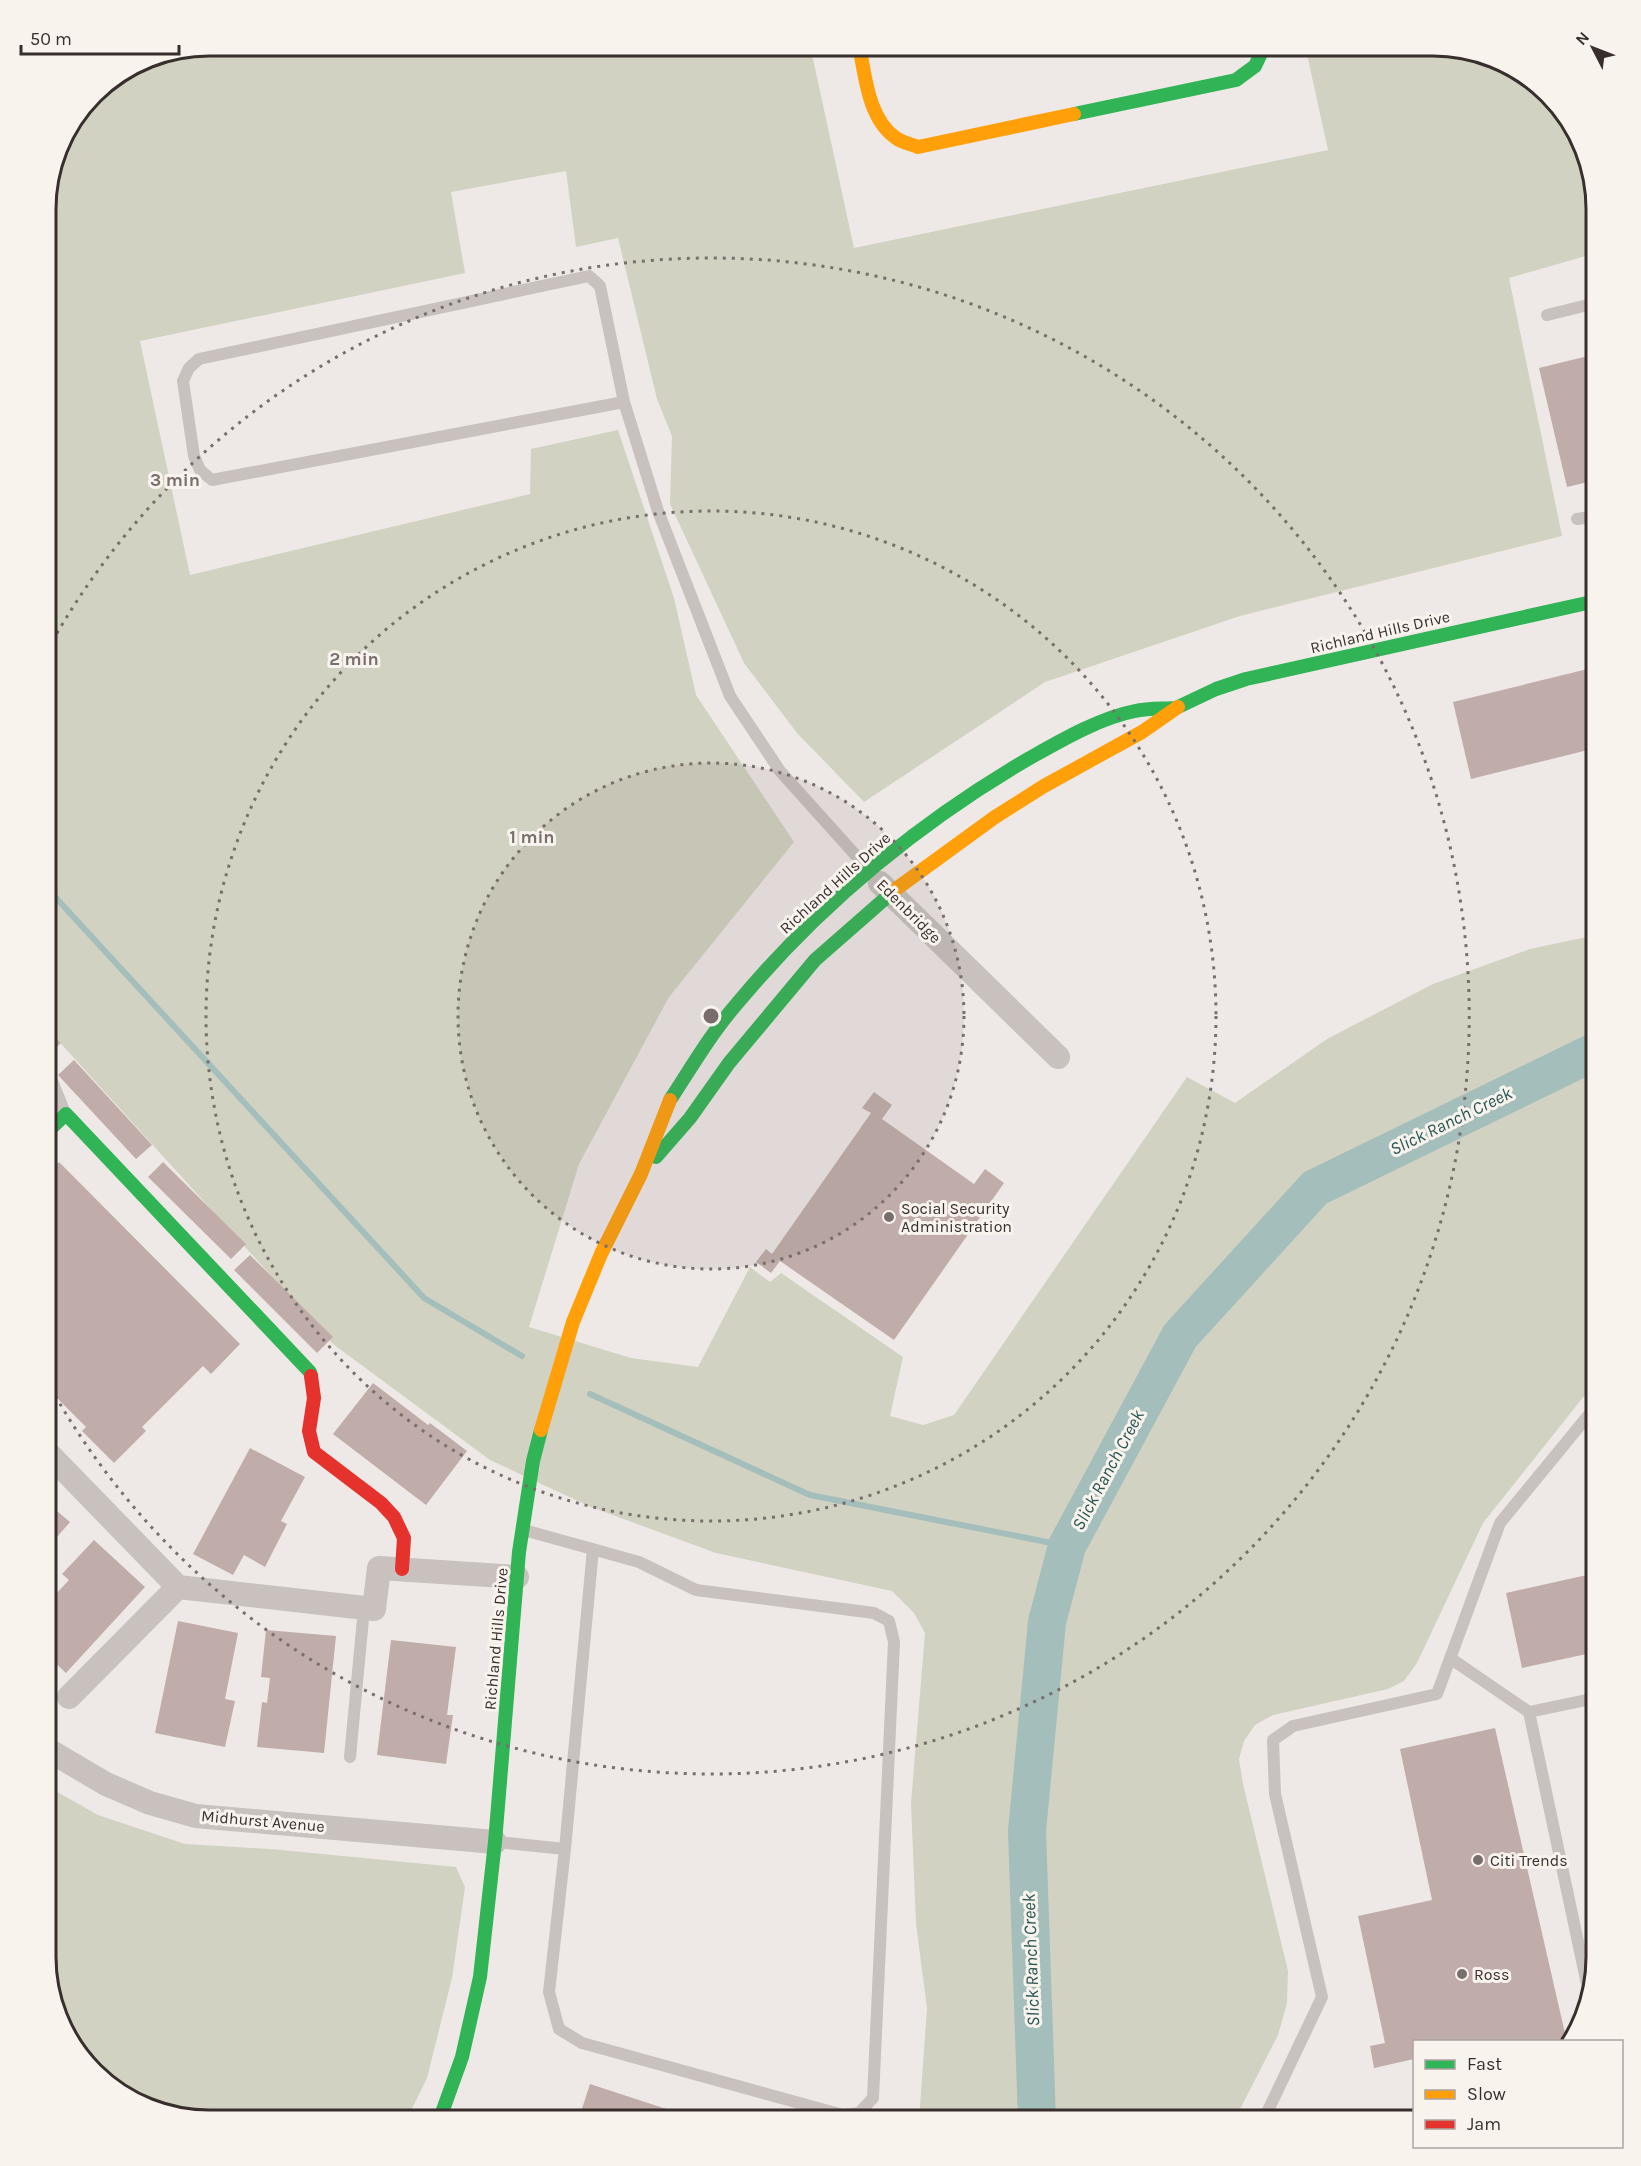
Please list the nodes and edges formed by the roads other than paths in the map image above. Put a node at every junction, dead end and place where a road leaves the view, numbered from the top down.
1 (861, 56) edge
2 (1260, 56) edge
3 (1586, 305) edge
4 (1547, 315) dead end
5 (624, 402) junction
6 (1586, 518) edge
7 (1577, 519) dead end
8 (1586, 603) edge
9 (1176, 708) junction
10 (869, 870) junction
11 (889, 894) junction
12 (1058, 1057) dead end
13 (56, 1091) edge
14 (66, 1114) junction
15 (56, 1124) edge
16 (641, 1174) junction
17 (1586, 1418) edge
18 (56, 1461) edge
19 (523, 1530) junction
20 (592, 1549) junction
21 (402, 1569) junction
22 (517, 1577) junction
23 (178, 1587) junction
24 (364, 1608) junction
25 (1450, 1658) junction
26 (69, 1696) dead end
27 (1586, 1700) edge
28 (1529, 1712) junction
29 (56, 1754) edge
30 (350, 1757) dead end
31 (495, 1842) junction
32 (565, 1849) junction
33 (1584, 1972) edge
34 (443, 2110) edge
35 (825, 2110) edge
36 (862, 2110) edge
37 (1268, 2110) edge

1 - 2 street
3 - 4 lane
5 - 5 lane, Edenbridge
5 - 10 lane, Edenbridge
6 - 7 lane
8 - 9 street, Richland Hills Drive
9 - 10 street, Richland Hills Drive
9 - 11 street, Richland Hills Drive
10 - 11 street, Edenbridge
10 - 16 street, Richland Hills Drive
11 - 12 street, Edenbridge
11 - 16 street, Richland Hills Drive
13 - 14 lane
14 - 15 street
14 - 21 street
16 - 19 street, Richland Hills Drive
17 - 25 lane
18 - 23 street
19 - 20 lane
19 - 22 street, Richland Hills Drive
20 - 32 lane
20 - 36 lane
21 - 22 street
21 - 24 street
22 - 31 street, Richland Hills Drive
23 - 24 street
23 - 26 street
24 - 30 lane
25 - 28 lane
25 - 37 lane
27 - 28 lane
28 - 33 lane
29 - 31 street, Midhurst Avenue
31 - 32 lane
31 - 34 street, Richland Hills Drive
32 - 35 lane

